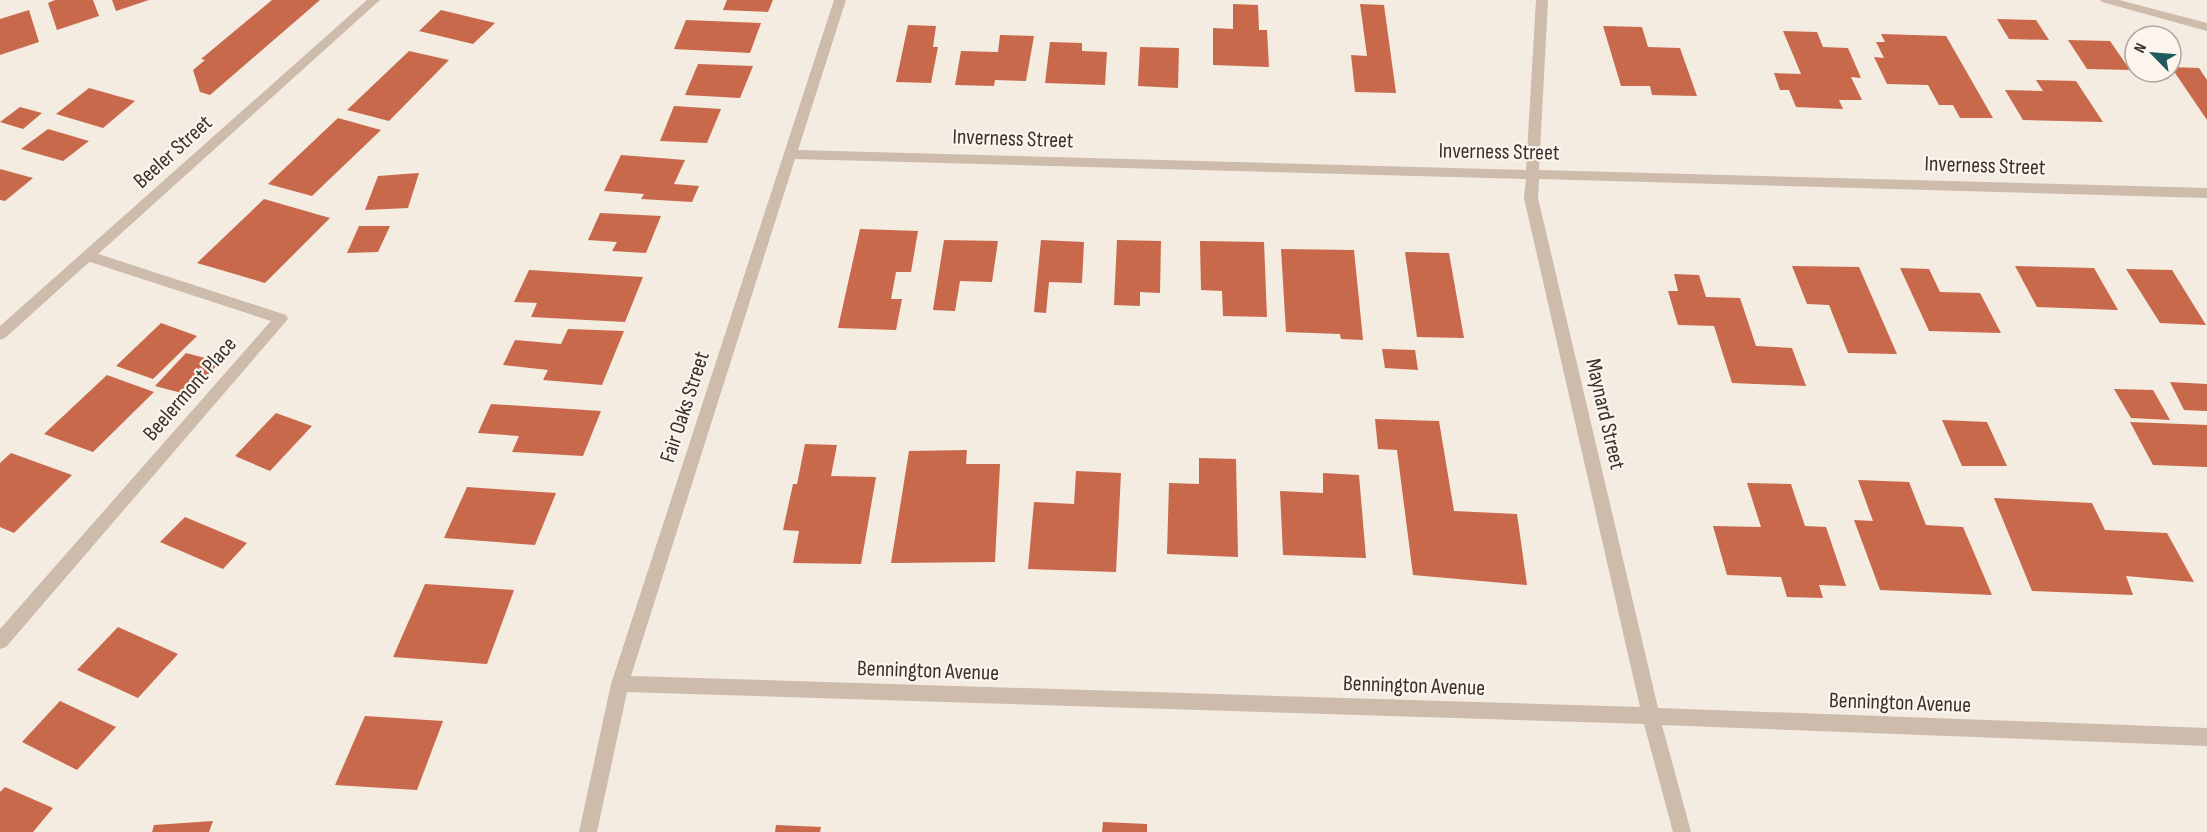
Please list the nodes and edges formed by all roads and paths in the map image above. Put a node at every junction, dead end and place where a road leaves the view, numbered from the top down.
1 (374, 0) edge
2 (840, 0) edge
3 (1542, 0) edge
4 (2106, 0) edge
5 (2207, 27) edge
6 (790, 154) junction
7 (1532, 173) junction
8 (2207, 193) edge
9 (89, 256) junction
10 (0, 334) edge
11 (0, 641) edge
12 (620, 684) junction
13 (1651, 716) junction
14 (2207, 737) edge
15 (588, 832) edge
16 (1682, 832) edge

1 - 9 street, Beeler Street
2 - 6 street, Fair Oaks Street
3 - 7 street, Maynard Street
4 - 5 street
6 - 7 street, Inverness Street
6 - 12 street, Fair Oaks Street
7 - 8 street, Inverness Street
7 - 13 street, Maynard Street
9 - 10 street, Beeler Street
9 - 11 street, Beelermont Place
12 - 13 street, Bennington Avenue
12 - 15 street, Fair Oaks Street
13 - 14 street, Bennington Avenue
13 - 16 street, Maynard Street

